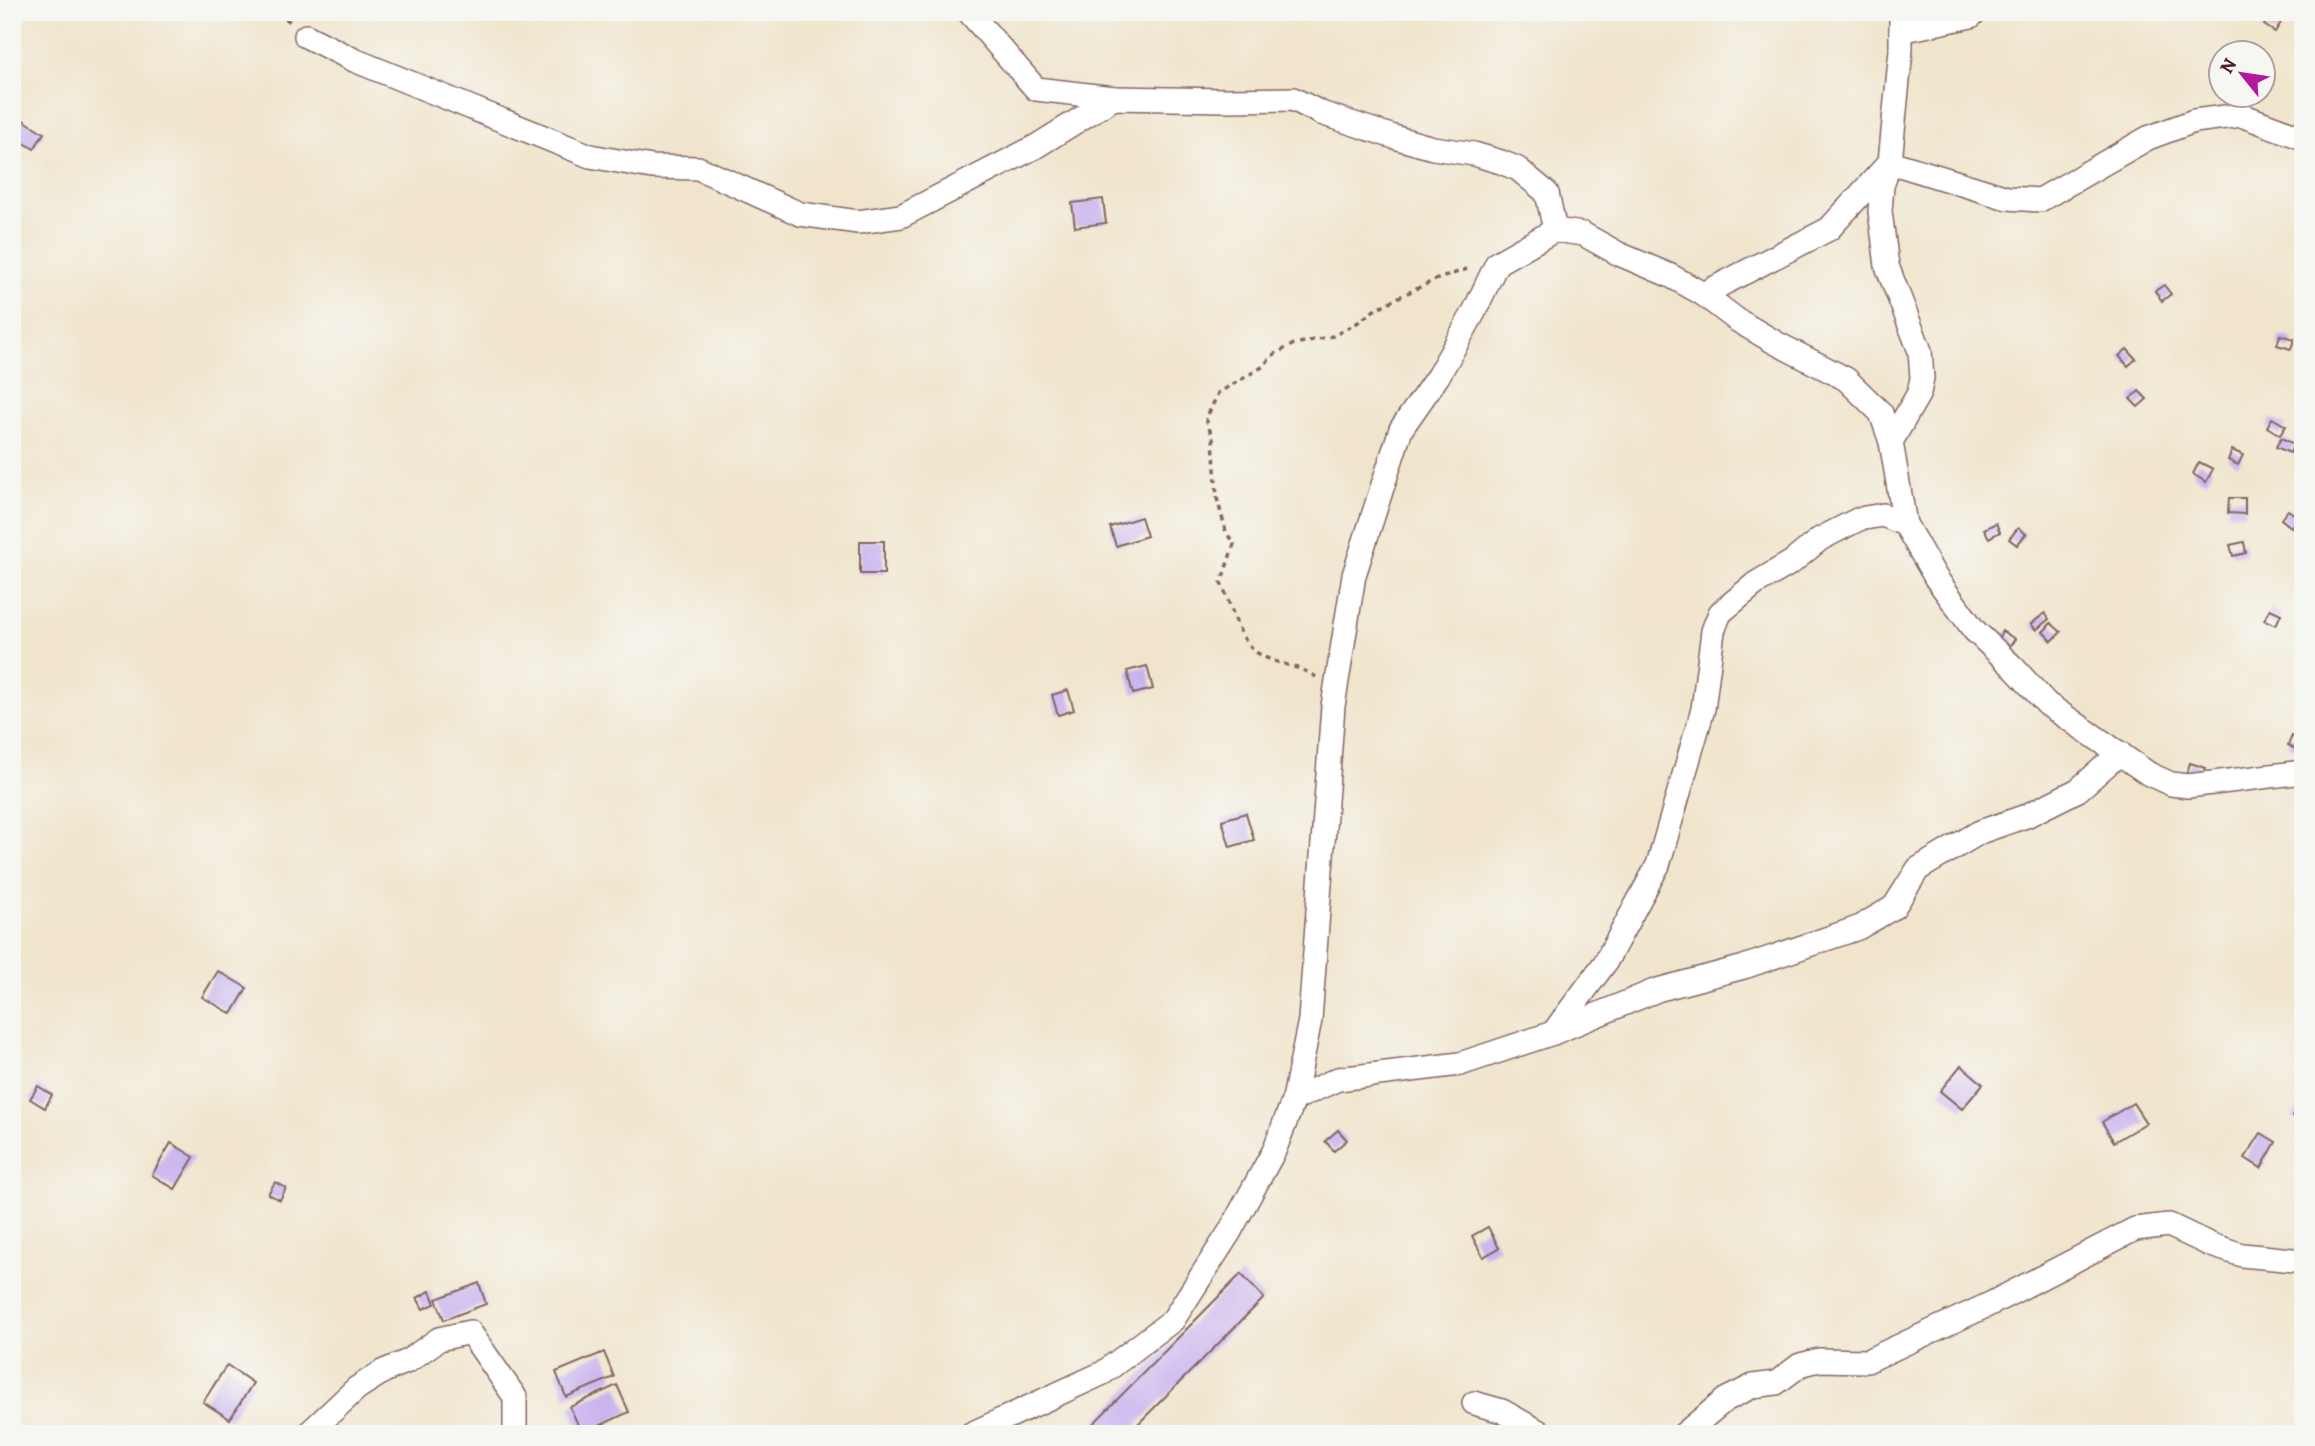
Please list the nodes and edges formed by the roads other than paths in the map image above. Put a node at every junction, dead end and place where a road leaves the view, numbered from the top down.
1 (969, 12) edge
2 (1975, 12) edge
3 (1901, 22) edge
4 (306, 36) dead end
5 (1114, 98) junction
6 (2303, 138) edge
7 (1890, 162) junction
8 (1555, 230) junction
9 (1703, 294) junction
10 (1891, 443) junction
11 (1905, 524) junction
12 (2120, 753) junction
13 (2303, 772) edge
14 (1553, 1033) junction
15 (1294, 1099) junction
16 (2303, 1261) edge
17 (1474, 1403) dead end
18 (308, 1434) edge
19 (515, 1434) edge
20 (971, 1434) edge
21 (1543, 1434) edge
22 (1684, 1434) edge

1 - 5 street
2 - 3 street
3 - 7 street
4 - 5 street
5 - 8 street
6 - 7 street
7 - 9 street
7 - 10 street
8 - 9 street
8 - 15 street
9 - 10 street
10 - 11 street
11 - 12 street
11 - 14 street
12 - 13 street
12 - 14 street
14 - 15 street
15 - 20 street
16 - 22 street
17 - 21 street
18 - 19 street

